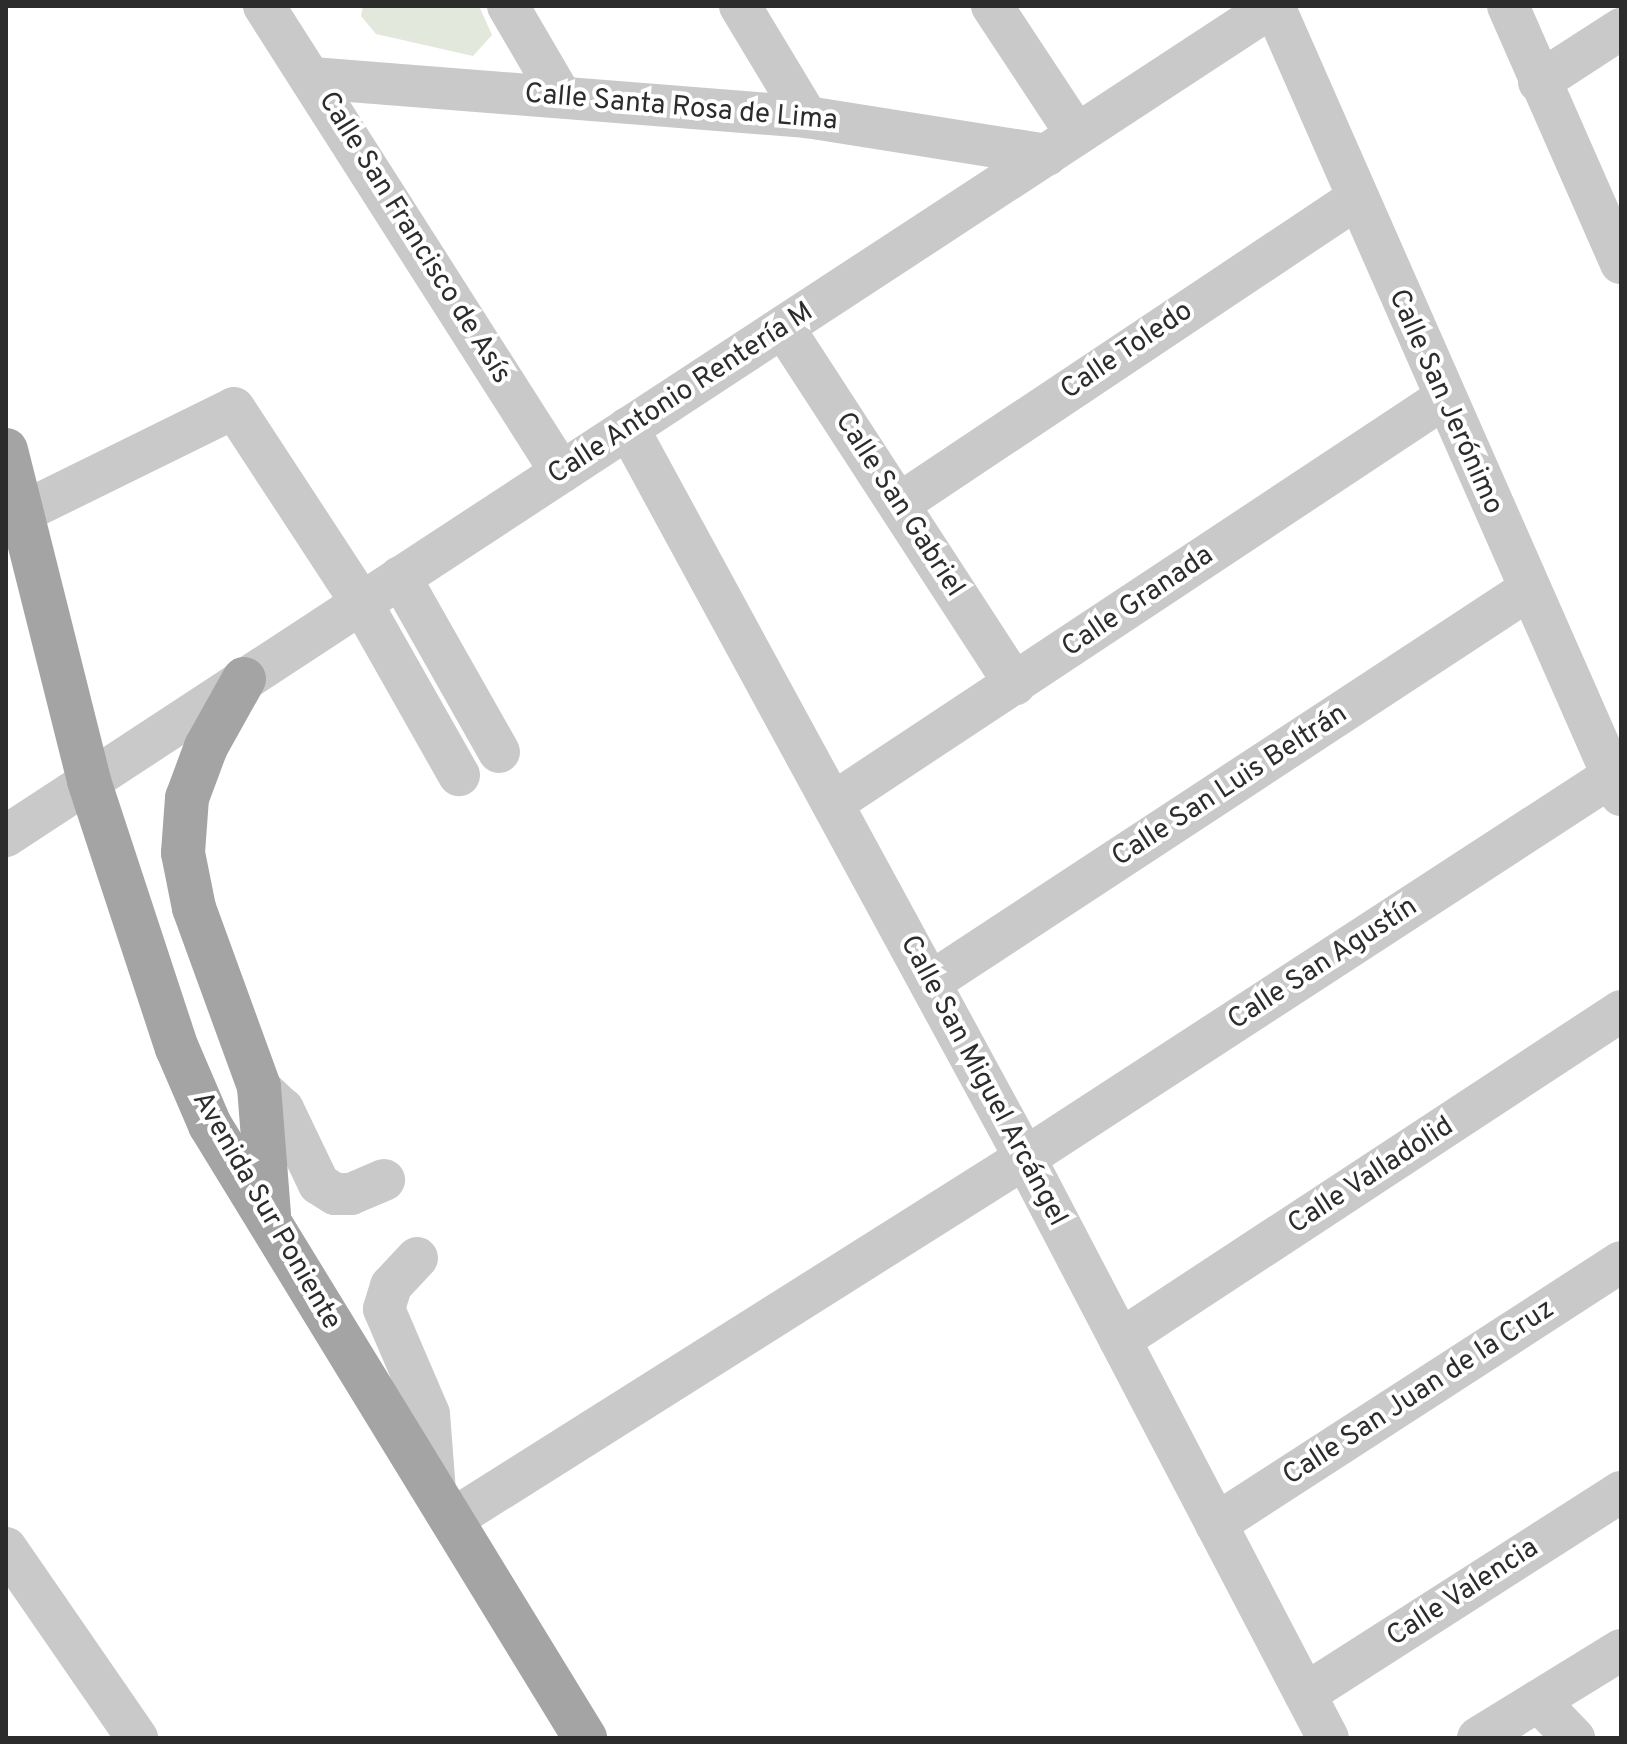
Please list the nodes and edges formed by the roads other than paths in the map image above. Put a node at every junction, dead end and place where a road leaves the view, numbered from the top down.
1 (264, 6) edge
2 (508, 6) edge
3 (740, 6) edge
4 (992, 6) edge
5 (1508, 6) edge
6 (1259, 10) edge
7 (1621, 29) edge
8 (312, 78) junction
9 (1539, 82) junction
10 (560, 95) junction
11 (807, 117) junction
12 (1062, 145) junction
13 (1356, 199) junction
14 (1621, 263) edge
15 (783, 327) junction
16 (1443, 399) junction
17 (628, 428) junction
18 (561, 472) junction
19 (12, 486) edge
20 (899, 504) junction
21 (400, 577) junction
22 (1528, 590) junction
23 (361, 602) junction
24 (244, 679) junction
25 (1015, 684) junction
26 (499, 752) dead end
27 (459, 775) dead end
28 (1618, 780) edge
29 (89, 781) junction
30 (833, 803) junction
31 (6, 836) edge
32 (931, 982) junction
33 (1621, 1011) edge
34 (259, 1087) junction
35 (1025, 1158) junction
36 (384, 1180) dead end
37 (269, 1222) junction
38 (417, 1258) dead end
39 (1621, 1262) edge
40 (1120, 1340) junction
41 (1621, 1492) edge
42 (443, 1506) junction
43 (1216, 1524) junction
44 (10, 1561) edge
45 (1621, 1650) edge
46 (1305, 1694) junction
47 (1538, 1701) junction
48 (137, 1738) edge
49 (585, 1738) edge
50 (1328, 1738) edge
51 (1478, 1738) edge
52 (1574, 1738) edge

1 - 8 street, Calle San Francisco de Asís
2 - 10 street
3 - 11 street
4 - 12 street
5 - 9 street
6 - 12 street, Calle Antonio Rentería M
6 - 13 street, Calle San Jerónimo
7 - 9 street
8 - 10 street, Calle Santa Rosa de Lima
8 - 18 street, Calle San Francisco de Asís
9 - 14 street
10 - 11 street, Calle Santa Rosa de Lima
11 - 12 street, Calle Santa Rosa de Lima
12 - 15 street, Calle Antonio Rentería M
13 - 16 street, Calle San Jerónimo
13 - 20 street, Calle Toledo
15 - 17 street, Calle Antonio Rentería M
15 - 20 street, Calle San Gabriel
16 - 22 street, Calle San Jerónimo
16 - 25 street, Calle Granada
17 - 18 street, Calle Antonio Rentería M
17 - 30 street, Calle San Miguel Arcángel
18 - 21 street, Calle Antonio Rentería M
19 - 23 street
19 - 29 main road, Avenida Sur Poniente
20 - 25 street, Calle San Gabriel
21 - 23 street, Calle Antonio Rentería M
21 - 26 street
22 - 28 street, Calle San Jerónimo
22 - 32 street, Calle San Luis Beltrán
23 - 24 street, Calle Antonio Rentería M
23 - 27 street
24 - 29 street, Calle Antonio Rentería M
24 - 34 main road
25 - 30 street, Calle Granada
28 - 35 street, Calle San Agustín
29 - 31 street
29 - 37 main road, Avenida Sur Poniente
30 - 32 street, Calle San Miguel Arcángel
32 - 35 street, Calle San Miguel Arcángel
33 - 40 street, Calle Valladolid
34 - 36 street
34 - 37 main road
35 - 40 street, Calle San Miguel Arcángel
35 - 42 street, Calle San Agustín
37 - 42 main road, Avenida Sur Poniente
38 - 42 street
39 - 43 street, Calle San Juan de la Cruz
40 - 43 street, Calle San Miguel Arcángel
41 - 46 street, Calle Valencia
42 - 49 main road, Avenida Sur Poniente
43 - 46 street, Calle San Miguel Arcángel
44 - 48 street
45 - 47 street
46 - 50 street, Calle San Miguel Arcángel
47 - 51 street
47 - 52 street

